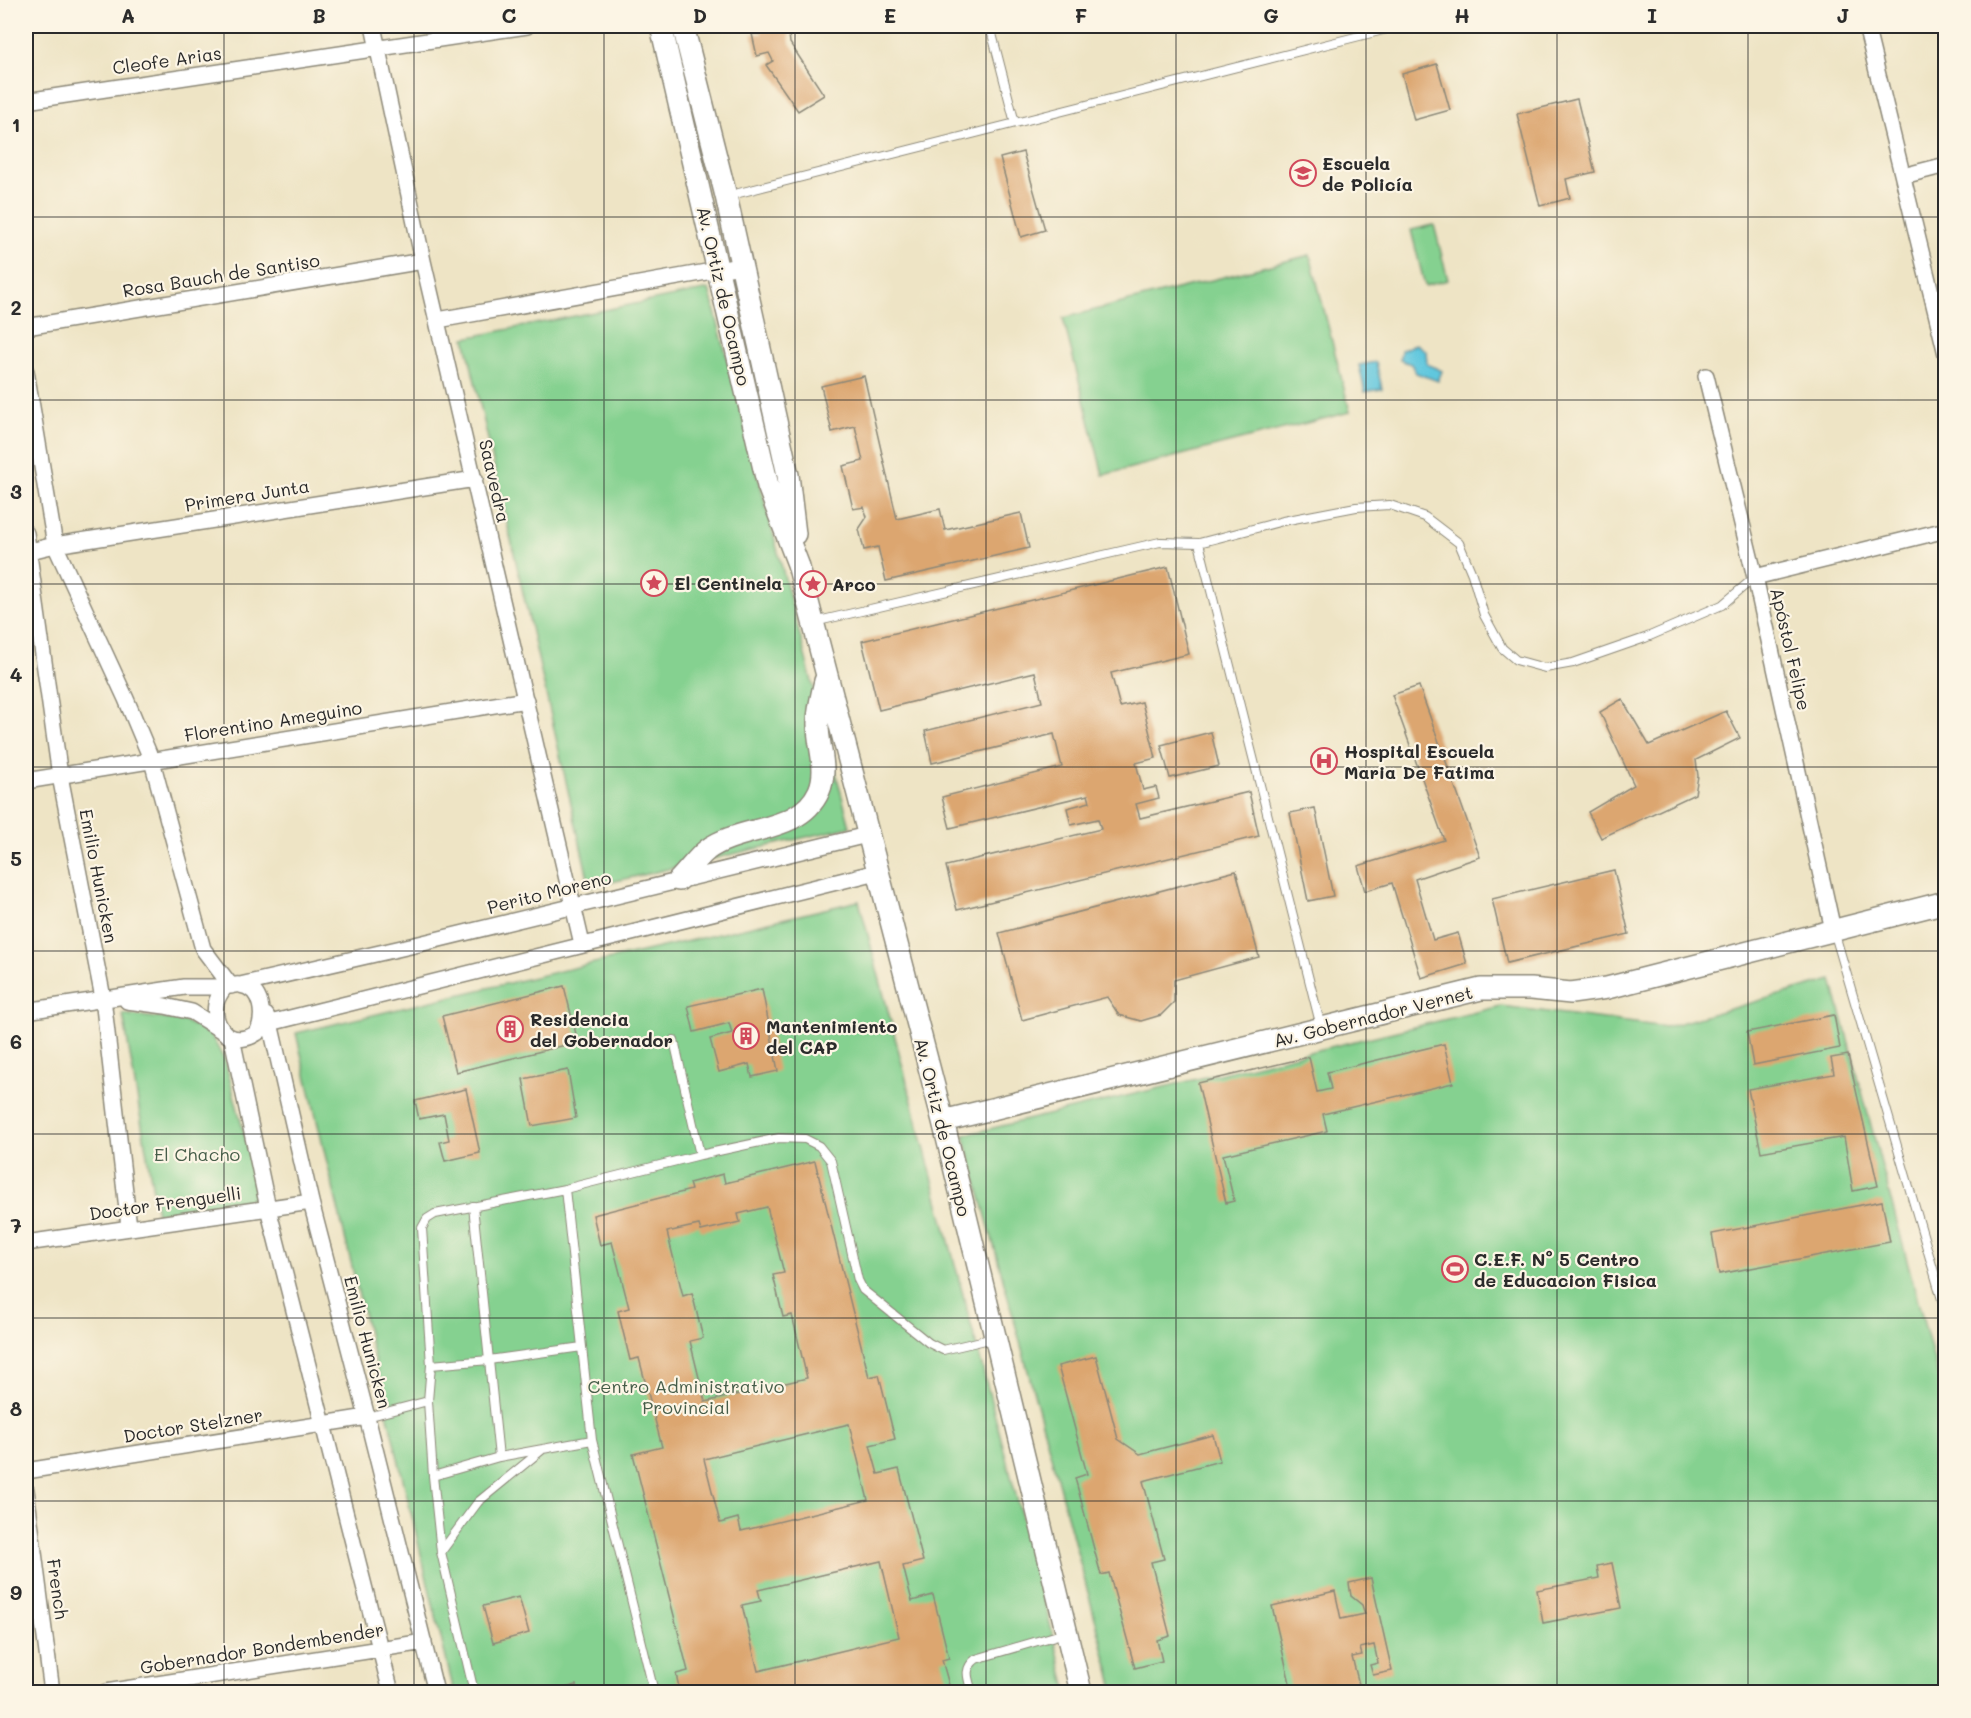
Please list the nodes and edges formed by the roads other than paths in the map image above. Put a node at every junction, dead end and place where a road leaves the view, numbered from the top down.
1 (373, 26) edge
2 (527, 26) edge
3 (661, 26) edge
4 (683, 26) edge
5 (990, 26) edge
6 (1399, 26) edge
7 (1866, 26) edge
8 (379, 49) junction
9 (26, 101) edge
10 (1015, 123) junction
11 (1946, 165) edge
12 (1903, 176) junction
13 (726, 196) junction
14 (423, 261) junction
15 (740, 266) junction
16 (717, 270) junction
17 (438, 320) junction
18 (26, 327) edge
19 (1946, 354) edge
20 (26, 371) edge
21 (1706, 376) dead end
22 (475, 479) junction
23 (1946, 530) edge
24 (26, 533) edge
25 (1199, 543) junction
26 (55, 545) junction
27 (27, 552) edge
28 (798, 564) junction
29 (1755, 577) junction
30 (813, 622) junction
31 (827, 675) junction
32 (526, 700) junction
33 (152, 761) junction
34 (60, 776) junction
35 (26, 781) edge
36 (867, 835) junction
37 (877, 872) junction
38 (679, 880) junction
39 (1946, 902) edge
40 (573, 906) junction
41 (1833, 930) junction
42 (582, 944) junction
43 (232, 986) junction
44 (103, 998) junction
45 (260, 1001) junction
46 (26, 1011) edge
47 (270, 1023) junction
48 (1321, 1029) junction
49 (257, 1033) junction
50 (227, 1034) junction
51 (674, 1040) dead end
52 (943, 1121) junction
53 (700, 1155) junction
54 (565, 1189) junction
55 (311, 1202) junction
56 (473, 1206) junction
57 (268, 1208) junction
58 (129, 1227) junction
59 (26, 1243) edge
60 (1946, 1312) edge
61 (995, 1338) junction
62 (582, 1347) junction
63 (489, 1360) junction
64 (431, 1365) junction
65 (428, 1401) junction
66 (367, 1417) junction
67 (322, 1425) junction
68 (592, 1440) junction
69 (543, 1449) junction
70 (499, 1457) junction
71 (26, 1471) edge
72 (433, 1476) junction
73 (26, 1490) edge
74 (441, 1552) junction
75 (1067, 1632) junction
76 (424, 1642) junction
77 (380, 1649) junction
78 (52, 1692) edge
79 (106, 1692) edge
80 (391, 1692) edge
81 (436, 1692) edge
82 (474, 1692) edge
83 (654, 1692) edge
84 (972, 1692) edge
85 (1082, 1692) edge

1 - 8 street, Saavedra
2 - 8 street, Cleofe Arias
3 - 16 main road, Av. Ortiz de Ocampo
4 - 13 main road, Av. Ortiz de Ocampo
5 - 10 lane
6 - 10 lane
7 - 12 street
8 - 9 street, Cleofe Arias
8 - 14 street, Saavedra
10 - 13 lane
11 - 12 street
12 - 19 street
13 - 15 main road, Av. Ortiz de Ocampo
14 - 17 street, Saavedra
14 - 18 street, Rosa Bauch de Santiso
15 - 16 street
15 - 28 main road, Av. Ortiz de Ocampo
16 - 17 street
16 - 28 main road, Av. Ortiz de Ocampo
17 - 22 street, Saavedra
20 - 26 street, Emilio Hunicken
21 - 29 street, Apóstol Felipe
22 - 26 street, Primera Junta
22 - 32 street, Saavedra
23 - 29 street
24 - 27 street, Emilio Hunicken
25 - 29 lane
25 - 30 lane
25 - 48 lane
26 - 27 street, Primera Junta
26 - 33 street, Emilio Hunicken
27 - 34 street, Emilio Hunicken
28 - 30 main road, Av. Ortiz de Ocampo
29 - 41 street, Apóstol Felipe
30 - 31 main road, Av. Ortiz de Ocampo
31 - 36 main road, Av. Ortiz de Ocampo
31 - 38 main road
32 - 33 street, Florentino Ameguino
32 - 40 street, Saavedra
33 - 34 street, Florentino Ameguino
33 - 43 street, Emilio Hunicken
34 - 35 street, Florentino Ameguino
34 - 44 street, Emilio Hunicken
36 - 37 main road, Av. Ortiz de Ocampo
36 - 38 street, Perito Moreno
37 - 42 street
37 - 52 main road, Av. Ortiz de Ocampo
38 - 40 street, Perito Moreno
39 - 41 main road, Av. Gobernador Vernet
40 - 42 street, Saavedra
40 - 43 street, Perito Moreno
41 - 48 main road, Av. Gobernador Vernet
41 - 60 lane
42 - 47 street
43 - 44 street, Perito Moreno
43 - 45 street, Emilio Hunicken
43 - 50 street
44 - 46 street, Perito Moreno
44 - 50 street, Perito Moreno
44 - 58 street, Emilio Hunicken
45 - 47 street, Emilio Hunicken
45 - 49 street
47 - 49 street
47 - 55 street, Emilio Hunicken
48 - 52 main road, Av. Gobernador Vernet
49 - 50 street
50 - 57 street
51 - 53 lane
52 - 61 main road, Av. Ortiz de Ocampo
53 - 54 lane
53 - 61 lane
54 - 56 lane
54 - 62 lane
55 - 57 street, Doctor Frenguelli
55 - 66 street, Emilio Hunicken
56 - 63 lane
56 - 64 lane
57 - 58 street, Doctor Frenguelli
57 - 67 street
58 - 59 street, Doctor Frenguelli
61 - 75 main road, Av. Ortiz de Ocampo
62 - 63 lane
62 - 68 lane
63 - 64 lane
63 - 70 lane
64 - 65 lane
65 - 66 lane
65 - 72 lane
66 - 67 street, Doctor Stelzner
66 - 76 street, Emilio Hunicken
67 - 71 street, Doctor Stelzner
67 - 77 street
68 - 69 lane
68 - 83 lane
69 - 70 lane
69 - 74 lane
70 - 72 lane
72 - 74 lane
73 - 78 street, French
74 - 82 lane
75 - 84 lane
75 - 85 main road, Av. Ortiz de Ocampo
76 - 77 street, Gobernador Bondembender
76 - 81 street, Emilio Hunicken
77 - 79 street, Gobernador Bondembender
77 - 80 street

